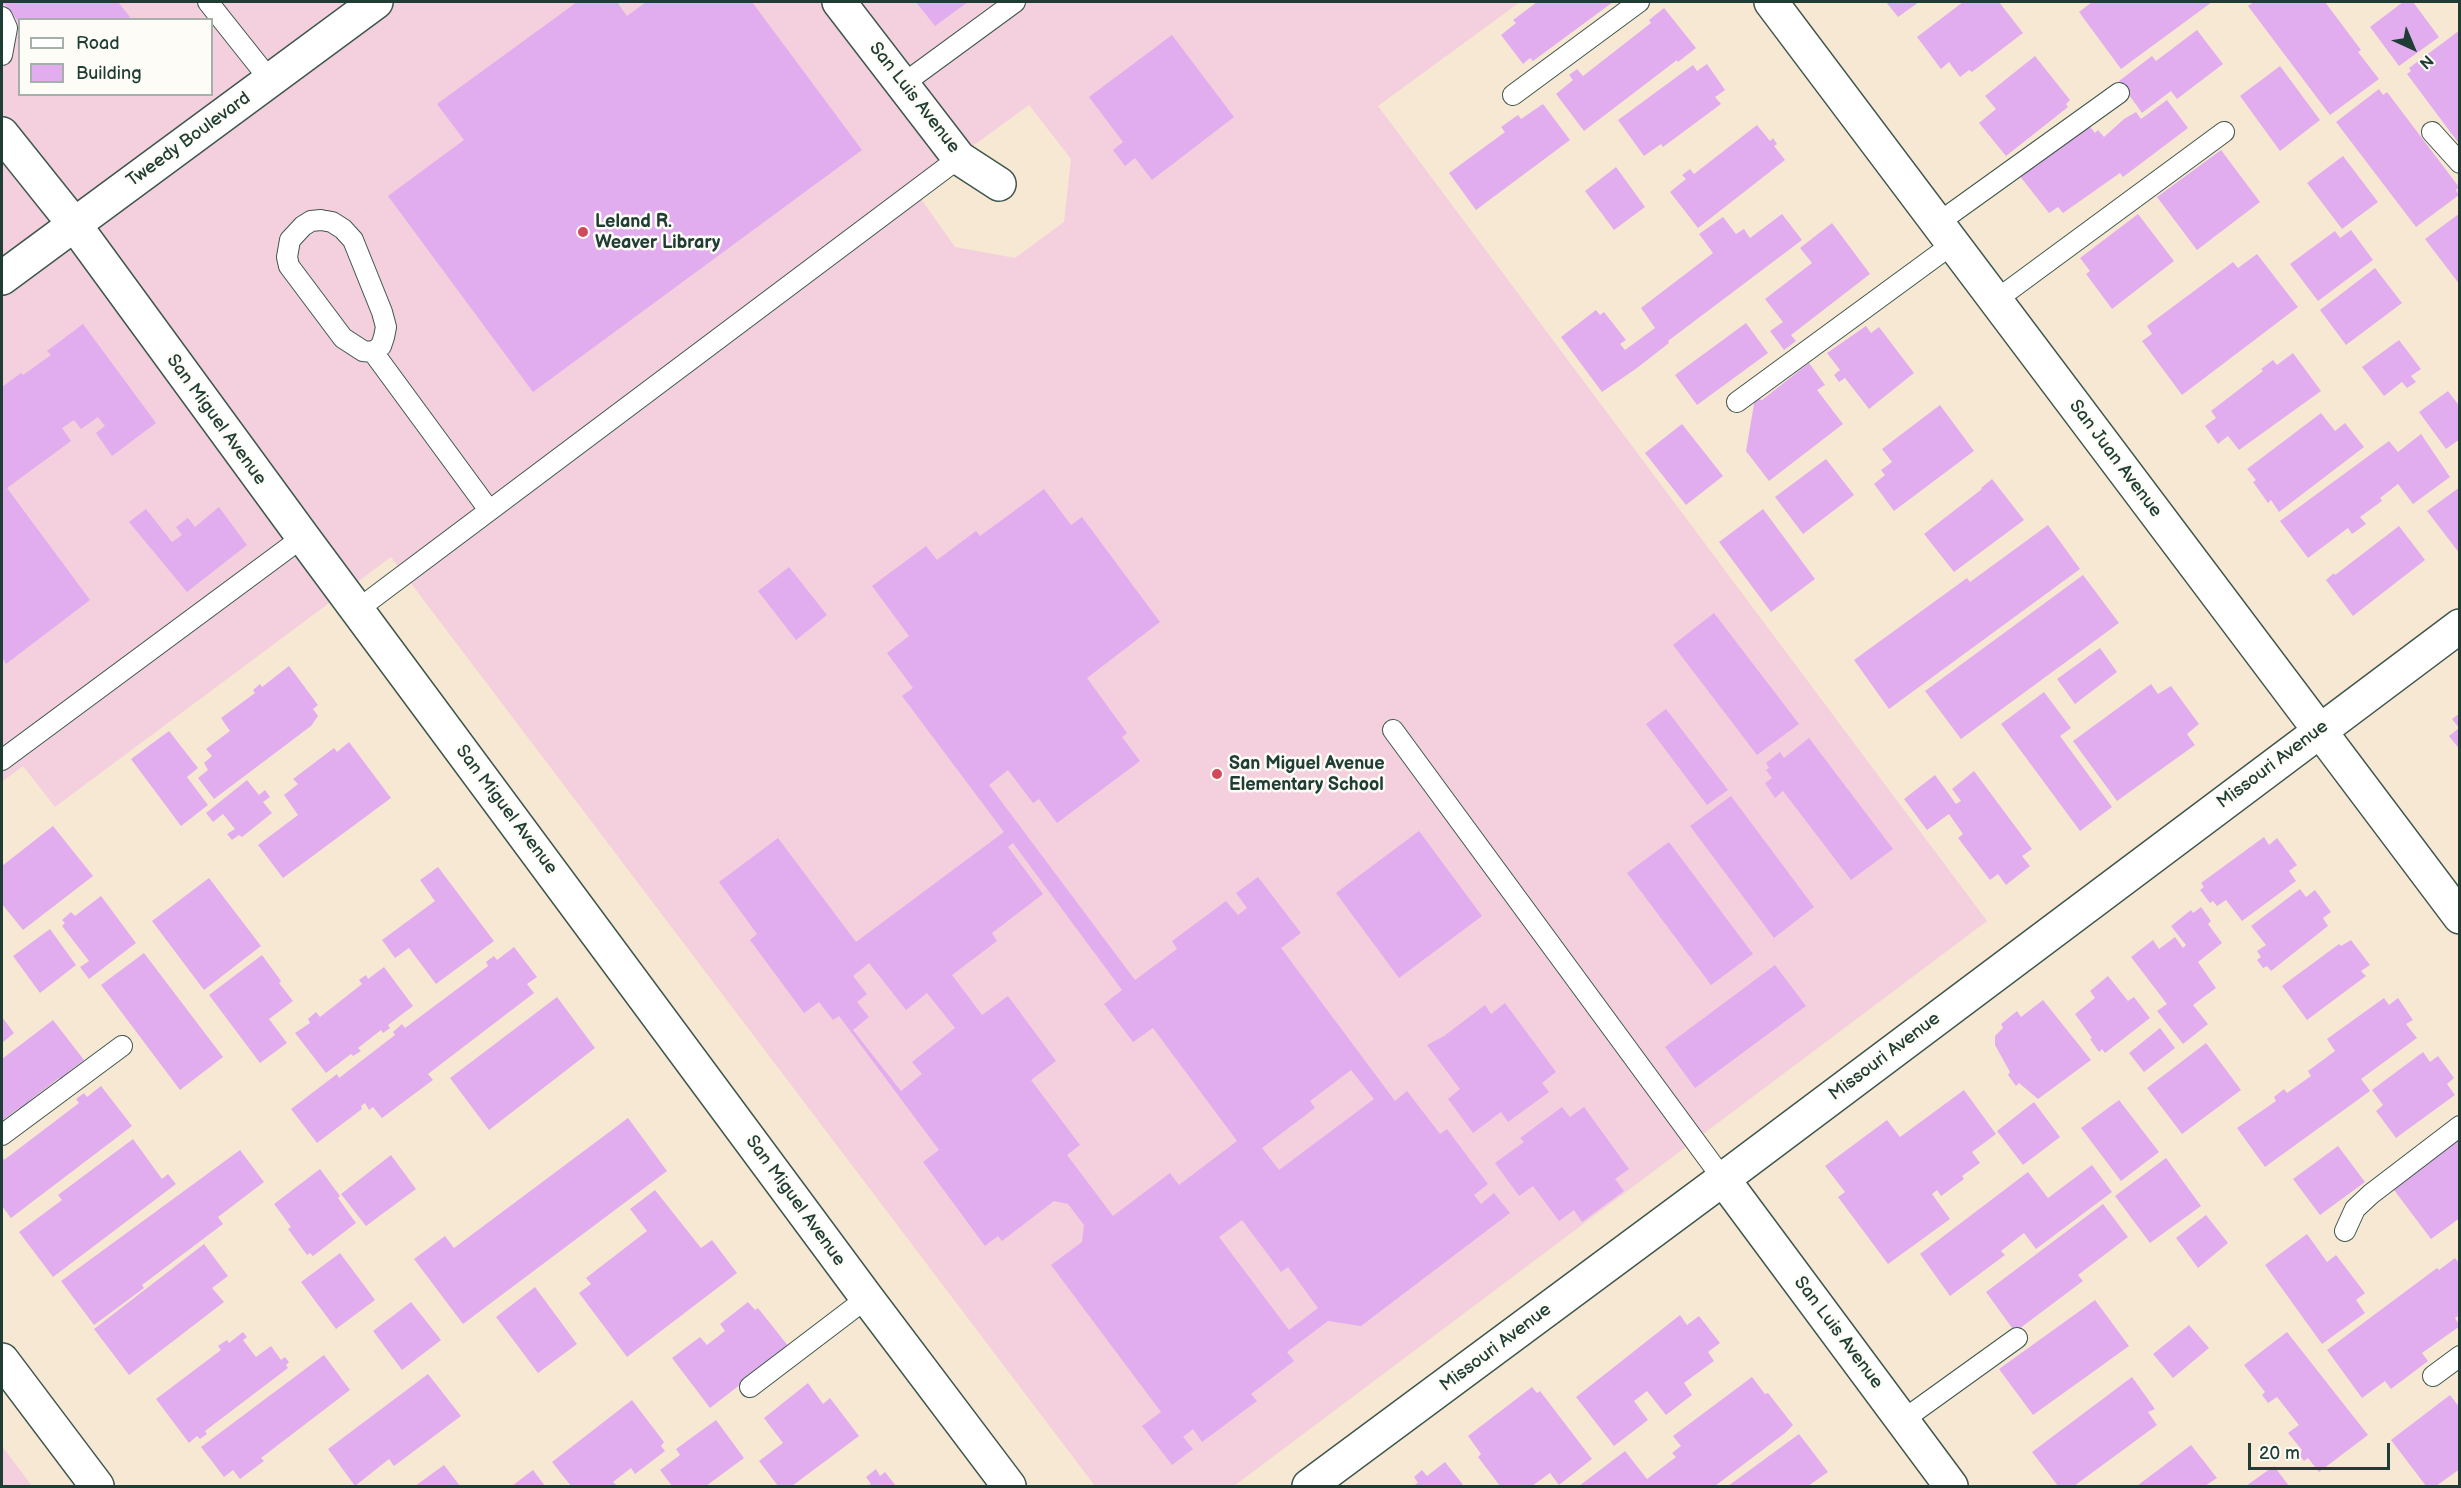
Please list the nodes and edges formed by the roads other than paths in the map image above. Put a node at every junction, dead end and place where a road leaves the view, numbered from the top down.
1 (208, 2) edge
2 (376, 2) edge
3 (839, 2) edge
4 (1015, 2) edge
5 (1639, 2) edge
6 (1771, 2) edge
7 (2, 17) edge
8 (2, 55) edge
9 (270, 80) junction
10 (903, 84) junction
11 (2120, 93) dead end
12 (1513, 95) dead end
13 (2224, 132) dead end
14 (2432, 132) dead end
15 (2, 134) edge
16 (959, 158) junction
17 (2460, 163) edge
18 (999, 184) dead end
19 (74, 225) junction
20 (1946, 233) junction
21 (2, 278) edge
22 (1996, 300) junction
23 (373, 352) junction
24 (1737, 402) dead end
25 (489, 510) junction
26 (303, 537) junction
27 (357, 610) junction
28 (2460, 626) edge
29 (1393, 730) dead end
30 (2319, 731) junction
31 (2, 760) edge
32 (2460, 918) edge
33 (122, 1046) dead end
34 (2460, 1126) edge
35 (2, 1136) edge
36 (1723, 1179) junction
37 (2344, 1231) dead end
38 (867, 1298) junction
39 (2017, 1338) dead end
40 (2460, 1356) edge
41 (2, 1360) edge
42 (2433, 1376) dead end
43 (750, 1387) dead end
44 (1903, 1420) junction
45 (97, 1486) edge
46 (1009, 1486) edge
47 (1309, 1486) edge
48 (1951, 1486) edge

1 - 9 lane
2 - 9 street, Tweedy Boulevard
3 - 10 street, San Luis Avenue
4 - 10 lane
5 - 12 lane
6 - 20 street, San Juan Avenue
7 - 8 lane
9 - 19 street, Tweedy Boulevard
10 - 16 street, San Luis Avenue
11 - 20 lane
13 - 22 lane
14 - 17 lane
15 - 19 street, San Miguel Avenue
16 - 18 street, San Luis Avenue
16 - 25 lane
19 - 21 street, Tweedy Boulevard
19 - 26 street, San Miguel Avenue
20 - 22 street, San Juan Avenue
20 - 24 lane
22 - 30 street, San Juan Avenue
23 - 23 lane
23 - 25 lane
25 - 27 lane
26 - 27 street, San Miguel Avenue
26 - 31 lane
27 - 38 street, San Miguel Avenue
28 - 30 street, Missouri Avenue
29 - 36 lane
30 - 32 street, San Juan Avenue
30 - 36 street, Missouri Avenue
33 - 35 lane
34 - 37 lane
36 - 44 street, San Luis Avenue
36 - 47 street, Missouri Avenue
38 - 43 lane
38 - 46 street, San Miguel Avenue
39 - 44 lane
40 - 42 lane
41 - 45 street
44 - 48 street, San Luis Avenue

